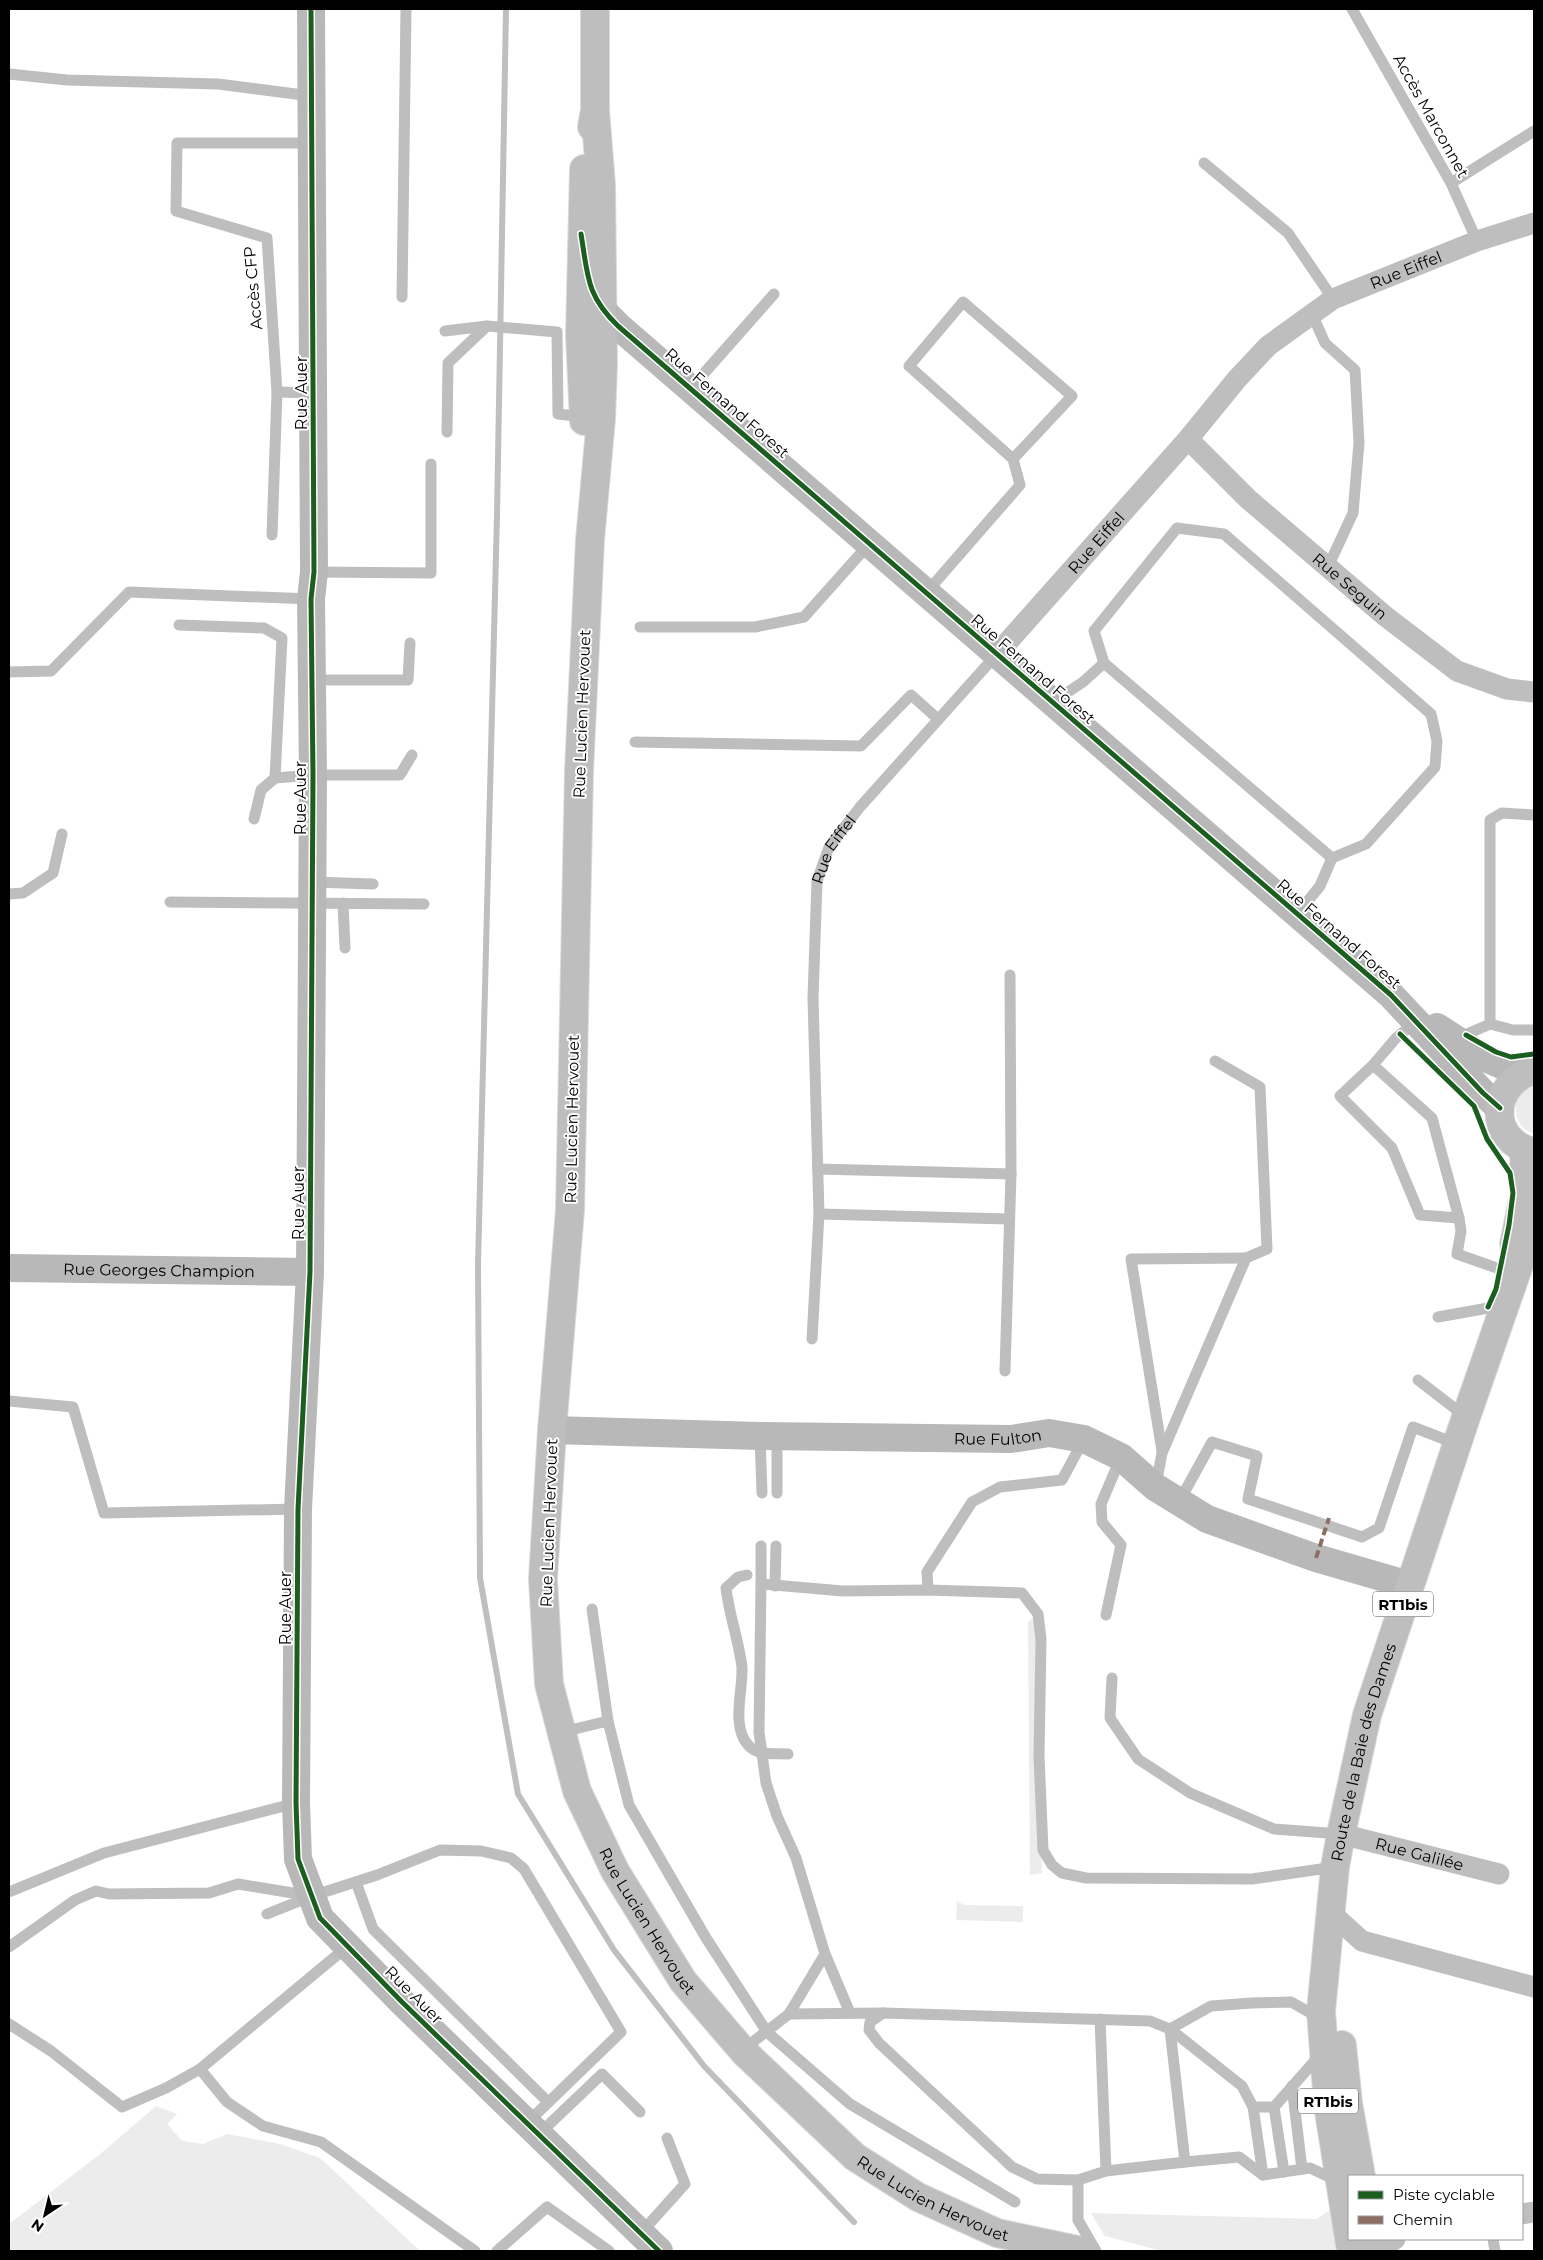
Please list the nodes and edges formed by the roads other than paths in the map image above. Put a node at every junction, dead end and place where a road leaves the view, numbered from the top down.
1 (311, 9) edge
2 (406, 9) edge
3 (595, 9) edge
4 (1352, 9) edge
5 (9, 74) edge
6 (311, 96) junction
7 (596, 110) junction
8 (1534, 131) edge
9 (311, 143) junction
10 (1204, 163) dead end
11 (1451, 183) junction
12 (1534, 223) edge
13 (581, 234) junction
14 (1477, 241) junction
15 (774, 294) dead end
16 (402, 296) dead end
17 (1333, 299) junction
18 (604, 312) junction
19 (1312, 314) junction
20 (487, 326) junction
21 (445, 331) dead end
22 (646, 350) junction
23 (603, 364) junction
24 (692, 388) junction
25 (277, 392) junction
26 (314, 393) junction
27 (584, 417) junction
28 (447, 432) dead end
29 (1188, 439) junction
30 (1013, 459) junction
31 (431, 464) dead end
32 (272, 535) dead end
33 (590, 540) junction
34 (870, 544) junction
35 (1328, 567) junction
36 (314, 572) junction
37 (926, 593) junction
38 (311, 599) junction
39 (178, 624) dead end
40 (640, 627) dead end
41 (410, 643) dead end
42 (997, 654) junction
43 (1104, 663) junction
44 (9, 672) edge
45 (312, 680) junction
46 (1534, 692) edge
47 (1052, 703) junction
48 (938, 719) junction
49 (635, 742) dead end
50 (412, 755) dead end
51 (313, 775) junction
52 (275, 778) junction
53 (1534, 814) edge
54 (254, 819) dead end
55 (62, 834) dead end
56 (1332, 858) junction
57 (373, 884) dead end
58 (312, 892) junction
59 (9, 894) edge
60 (170, 902) dead end
61 (343, 903) junction
62 (424, 904) dead end
63 (1297, 914) junction
64 (345, 948) dead end
65 (1010, 974) dead end
66 (1391, 995) junction
67 (1417, 1021) junction
68 (1490, 1024) junction
69 (1534, 1030) edge
70 (1455, 1040) junction
71 (1215, 1061) dead end
72 (1373, 1065) junction
73 (1528, 1072) edge
74 (1500, 1108) junction
75 (1529, 1151) edge
76 (818, 1169) junction
77 (1011, 1174) junction
78 (819, 1214) junction
79 (1459, 1218) junction
80 (1008, 1219) junction
81 (1534, 1222) edge
82 (1246, 1258) junction
83 (9, 1268) edge
84 (310, 1272) junction
85 (1508, 1272) junction
86 (1507, 1304) junction
87 (1438, 1317) dead end
88 (812, 1339) dead end
89 (1006, 1371) dead end
90 (1418, 1380) dead end
91 (9, 1401) edge
92 (1466, 1417) junction
93 (552, 1430) junction
94 (768, 1436) junction
95 (1084, 1439) junction
96 (1457, 1444) junction
97 (1162, 1453) junction
98 (1121, 1457) junction
99 (1155, 1487) junction
100 (762, 1493) dead end
101 (778, 1493) dead end
102 (1179, 1502) junction
103 (298, 1508) junction
104 (761, 1546) dead end
105 (776, 1546) dead end
106 (761, 1584) junction
107 (1409, 1585) junction
108 (775, 1586) junction
109 (928, 1590) junction
110 (592, 1609) dead end
111 (1106, 1615) dead end
112 (1112, 1678) dead end
113 (608, 1722) junction
114 (562, 1732) junction
115 (788, 1754) dead end
116 (296, 1803) junction
117 (1341, 1834) junction
118 (1335, 1867) junction
119 (1499, 1874) dead end
120 (356, 1882) junction
121 (9, 1892) edge
122 (312, 1896) junction
123 (1330, 1912) junction
124 (267, 1914) dead end
125 (348, 1946) junction
126 (9, 1947) edge
127 (1327, 1949) junction
128 (825, 1954) junction
129 (1534, 1987) edge
130 (850, 2013) junction
131 (883, 2013) junction
132 (790, 2014) junction
133 (1100, 2019) junction
134 (1322, 2023) junction
135 (9, 2024) edge
136 (1170, 2029) junction
137 (767, 2032) junction
138 (1324, 2050) junction
139 (744, 2052) junction
140 (200, 2069) junction
141 (1292, 2086) junction
142 (548, 2102) junction
143 (1274, 2107) junction
144 (1253, 2108) junction
145 (640, 2112) dead end
146 (533, 2128) junction
147 (667, 2138) dead end
148 (1186, 2162) junction
149 (1302, 2169) junction
150 (1106, 2171) junction
151 (1284, 2172) junction
152 (1263, 2174) junction
153 (1349, 2175) edge
154 (1351, 2175) edge
155 (1348, 2179) edge
156 (1078, 2180) junction
157 (1014, 2202) dead end
158 (1393, 2240) edge
159 (650, 2242) edge
160 (475, 2251) edge
161 (497, 2251) edge
162 (609, 2251) edge
163 (1082, 2251) edge
164 (1096, 2251) edge
165 (1375, 2251) edge

1 - 6 street, Rue Auer
2 - 16 lane
3 - 7 main road, Rue Fernand Forest
4 - 11 lane, Accès Marconnet
5 - 6 lane
6 - 9 street, Rue Auer
7 - 13 main road, Rue Fernand Forest
7 - 18 main road, Rue Lucien Hervouet
8 - 11 lane
9 - 25 lane, Accès CFP
9 - 26 street, Rue Auer
10 - 17 lane
11 - 14 lane, Accès Marconnet
12 - 14 street, Rue Eiffel
13 - 18 street, Rue Fernand Forest
13 - 27 main road, Rue Lucien Hervouet
14 - 17 street, Rue Eiffel
15 - 24 lane
17 - 19 street, Rue Eiffel
18 - 22 street, Rue Fernand Forest
18 - 23 main road, Rue Lucien Hervouet
19 - 29 street, Rue Eiffel
19 - 35 lane
20 - 21 lane
20 - 27 lane
20 - 28 lane
22 - 23 street, Rue Fernand Forest
22 - 24 street, Rue Fernand Forest
23 - 33 main road, Rue Lucien Hervouet
24 - 34 street, Rue Fernand Forest
25 - 26 lane
25 - 32 lane, Accès CFP
26 - 36 street, Rue Auer
27 - 33 main road, Rue Lucien Hervouet
29 - 35 street, Rue Seguin
29 - 42 street, Rue Eiffel
30 - 30 lane
30 - 37 lane
31 - 36 lane
33 - 93 main road, Rue Lucien Hervouet
34 - 37 street, Rue Fernand Forest
34 - 40 lane
35 - 46 street, Rue Seguin
36 - 38 street, Rue Auer
37 - 42 street, Rue Fernand Forest
38 - 44 lane
38 - 45 street, Rue Auer
39 - 52 lane
41 - 45 lane
42 - 47 street, Rue Fernand Forest
42 - 48 lane, Rue Eiffel
43 - 47 lane
43 - 56 lane
43 - 56 lane
45 - 51 street, Rue Auer
47 - 63 street, Rue Fernand Forest
48 - 49 lane
48 - 76 lane, Rue Eiffel
50 - 51 lane
51 - 52 lane
51 - 58 street, Rue Auer
52 - 54 lane
53 - 68 lane
55 - 59 lane
56 - 63 lane
57 - 58 lane
58 - 60 lane
58 - 61 lane
58 - 84 street, Rue Auer
61 - 62 lane
61 - 64 lane
63 - 66 street, Rue Fernand Forest
65 - 77 lane
66 - 67 street, Rue Fernand Forest
66 - 70 street, Rue Fernand Forest
67 - 72 lane
67 - 74 street, Rue Fernand Forest
68 - 69 lane
68 - 70 lane
70 - 73 street, Rue Fernand Forest
71 - 82 lane
72 - 79 lane
72 - 79 lane
73 - 74 main road
74 - 75 main road
75 - 85 main road, Route de la Baie des Dames / RT1bis
76 - 77 lane
76 - 78 lane, Rue Eiffel
77 - 80 lane
78 - 80 lane
78 - 88 lane, Rue Eiffel
79 - 85 lane
80 - 89 lane
81 - 86 main road, Route de la Baie des Dames / RT1bis
82 - 97 lane
82 - 97 lane
83 - 84 street, Rue Georges Champion
84 - 103 street, Rue Auer
85 - 86 main road, Route de la Baie des Dames / RT1bis
86 - 87 lane
86 - 92 main road, Route de la Baie des Dames / RT1bis
90 - 92 lane
91 - 103 lane
92 - 96 main road, Route de la Baie des Dames / RT1bis
93 - 94 street, Rue Fulton
93 - 114 main road, Rue Lucien Hervouet
94 - 95 street, Rue Fulton
94 - 100 lane
94 - 101 lane
95 - 98 street, Rue Fulton
95 - 109 lane
96 - 102 lane
96 - 107 main road, Route de la Baie des Dames / RT1bis
97 - 99 lane
98 - 99 street, Rue Fulton
98 - 111 lane
99 - 102 street, Rue Fulton
102 - 107 street, Rue Fulton
103 - 116 street, Rue Auer
104 - 106 lane
105 - 108 lane
106 - 108 lane
106 - 115 lane, bridge
106 - 128 lane
107 - 117 main road, Route de la Baie des Dames / RT1bis
108 - 109 lane
109 - 118 lane
110 - 113 lane
112 - 117 lane
113 - 114 lane
113 - 137 lane
114 - 139 main road, Rue Lucien Hervouet
116 - 121 lane
116 - 122 street, Rue Auer
117 - 118 main road, Route de la Baie des Dames / RT1bis
117 - 119 street, Rue Galilée
118 - 123 main road, Route de la Baie des Dames / RT1bis
120 - 122 lane
120 - 142 lane
120 - 142 lane
122 - 124 lane
122 - 125 street, Rue Auer
122 - 126 lane
123 - 127 main road, Route de la Baie des Dames / RT1bis
123 - 129 street
125 - 140 lane
125 - 146 street, Rue Auer
127 - 134 main road, Route de la Baie des Dames / RT1bis
127 - 154 main road, Route de la Baie des Dames / RT1bis
128 - 130 lane
128 - 132 lane
130 - 131 lane
130 - 132 lane
131 - 133 lane
131 - 156 lane
132 - 137 lane
133 - 136 lane
133 - 150 lane
134 - 136 lane
134 - 138 main road, Route de la Baie des Dames / RT1bis
135 - 140 lane
136 - 144 lane
136 - 148 lane
137 - 139 lane
137 - 157 lane
138 - 141 lane
138 - 153 main road, Route de la Baie des Dames / RT1bis
139 - 163 main road, Rue Lucien Hervouet
140 - 160 lane
141 - 143 lane
141 - 149 lane
142 - 146 lane
143 - 144 lane
143 - 151 lane
144 - 152 lane
145 - 146 lane
146 - 159 street, Rue Auer
147 - 159 lane
148 - 150 lane
148 - 152 lane
149 - 151 lane
149 - 155 lane
150 - 156 lane
151 - 152 lane
156 - 164 lane
158 - 165 street
161 - 162 lane

